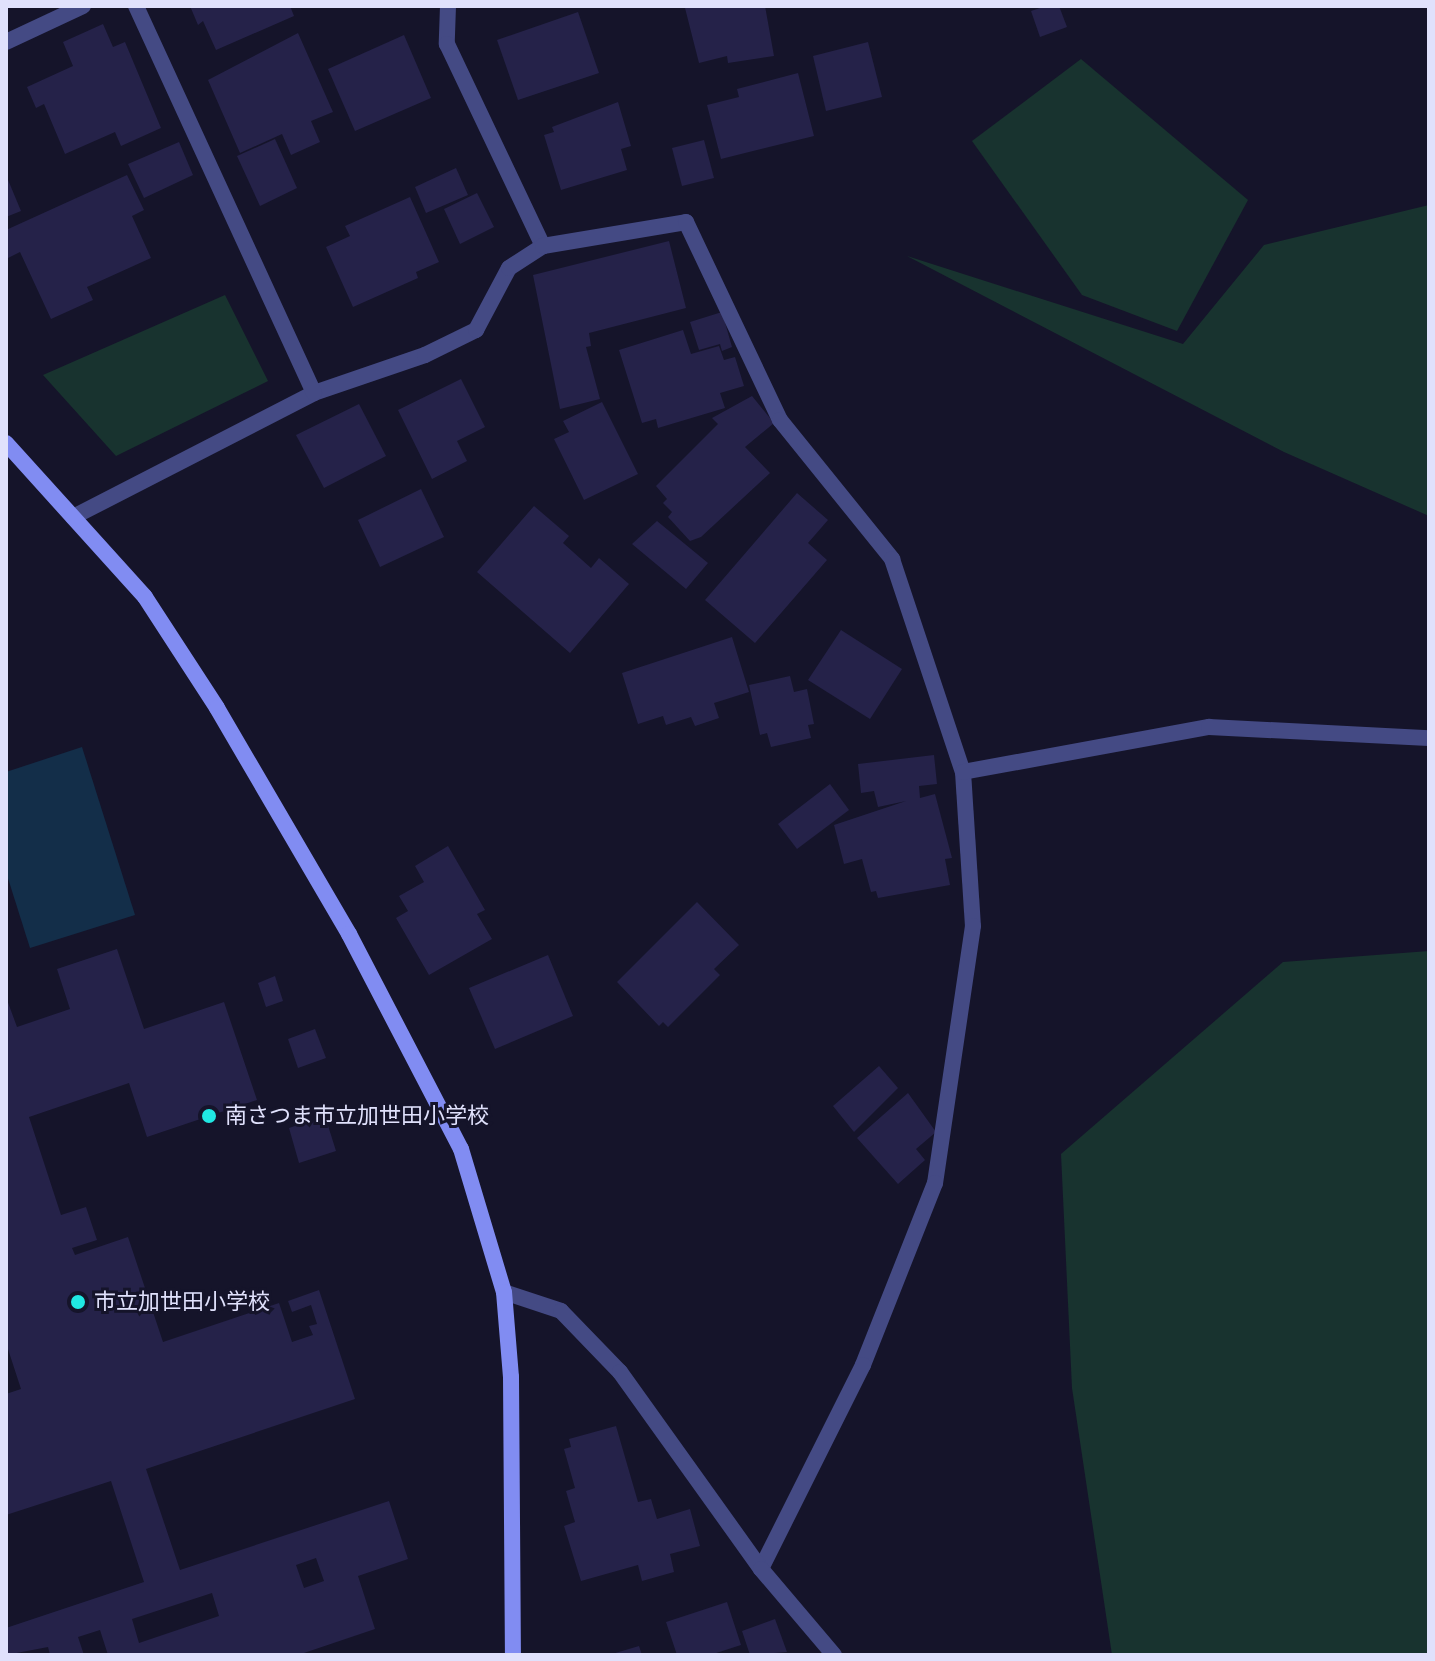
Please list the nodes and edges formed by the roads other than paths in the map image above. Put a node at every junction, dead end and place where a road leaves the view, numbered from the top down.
1 (83, 6) edge
2 (136, 6) edge
3 (448, 6) edge
4 (6, 42) edge
5 (543, 246) junction
6 (314, 393) junction
7 (6, 443) edge
8 (73, 517) junction
9 (1429, 738) edge
10 (963, 772) junction
11 (504, 1292) junction
12 (761, 1569) junction
13 (513, 1655) edge
14 (834, 1655) edge

1 - 4 street
2 - 6 street
3 - 5 street
5 - 6 street
5 - 10 street
6 - 8 street
7 - 8 street
8 - 11 street
9 - 10 street
10 - 12 street
11 - 12 street
11 - 13 street
12 - 14 street

